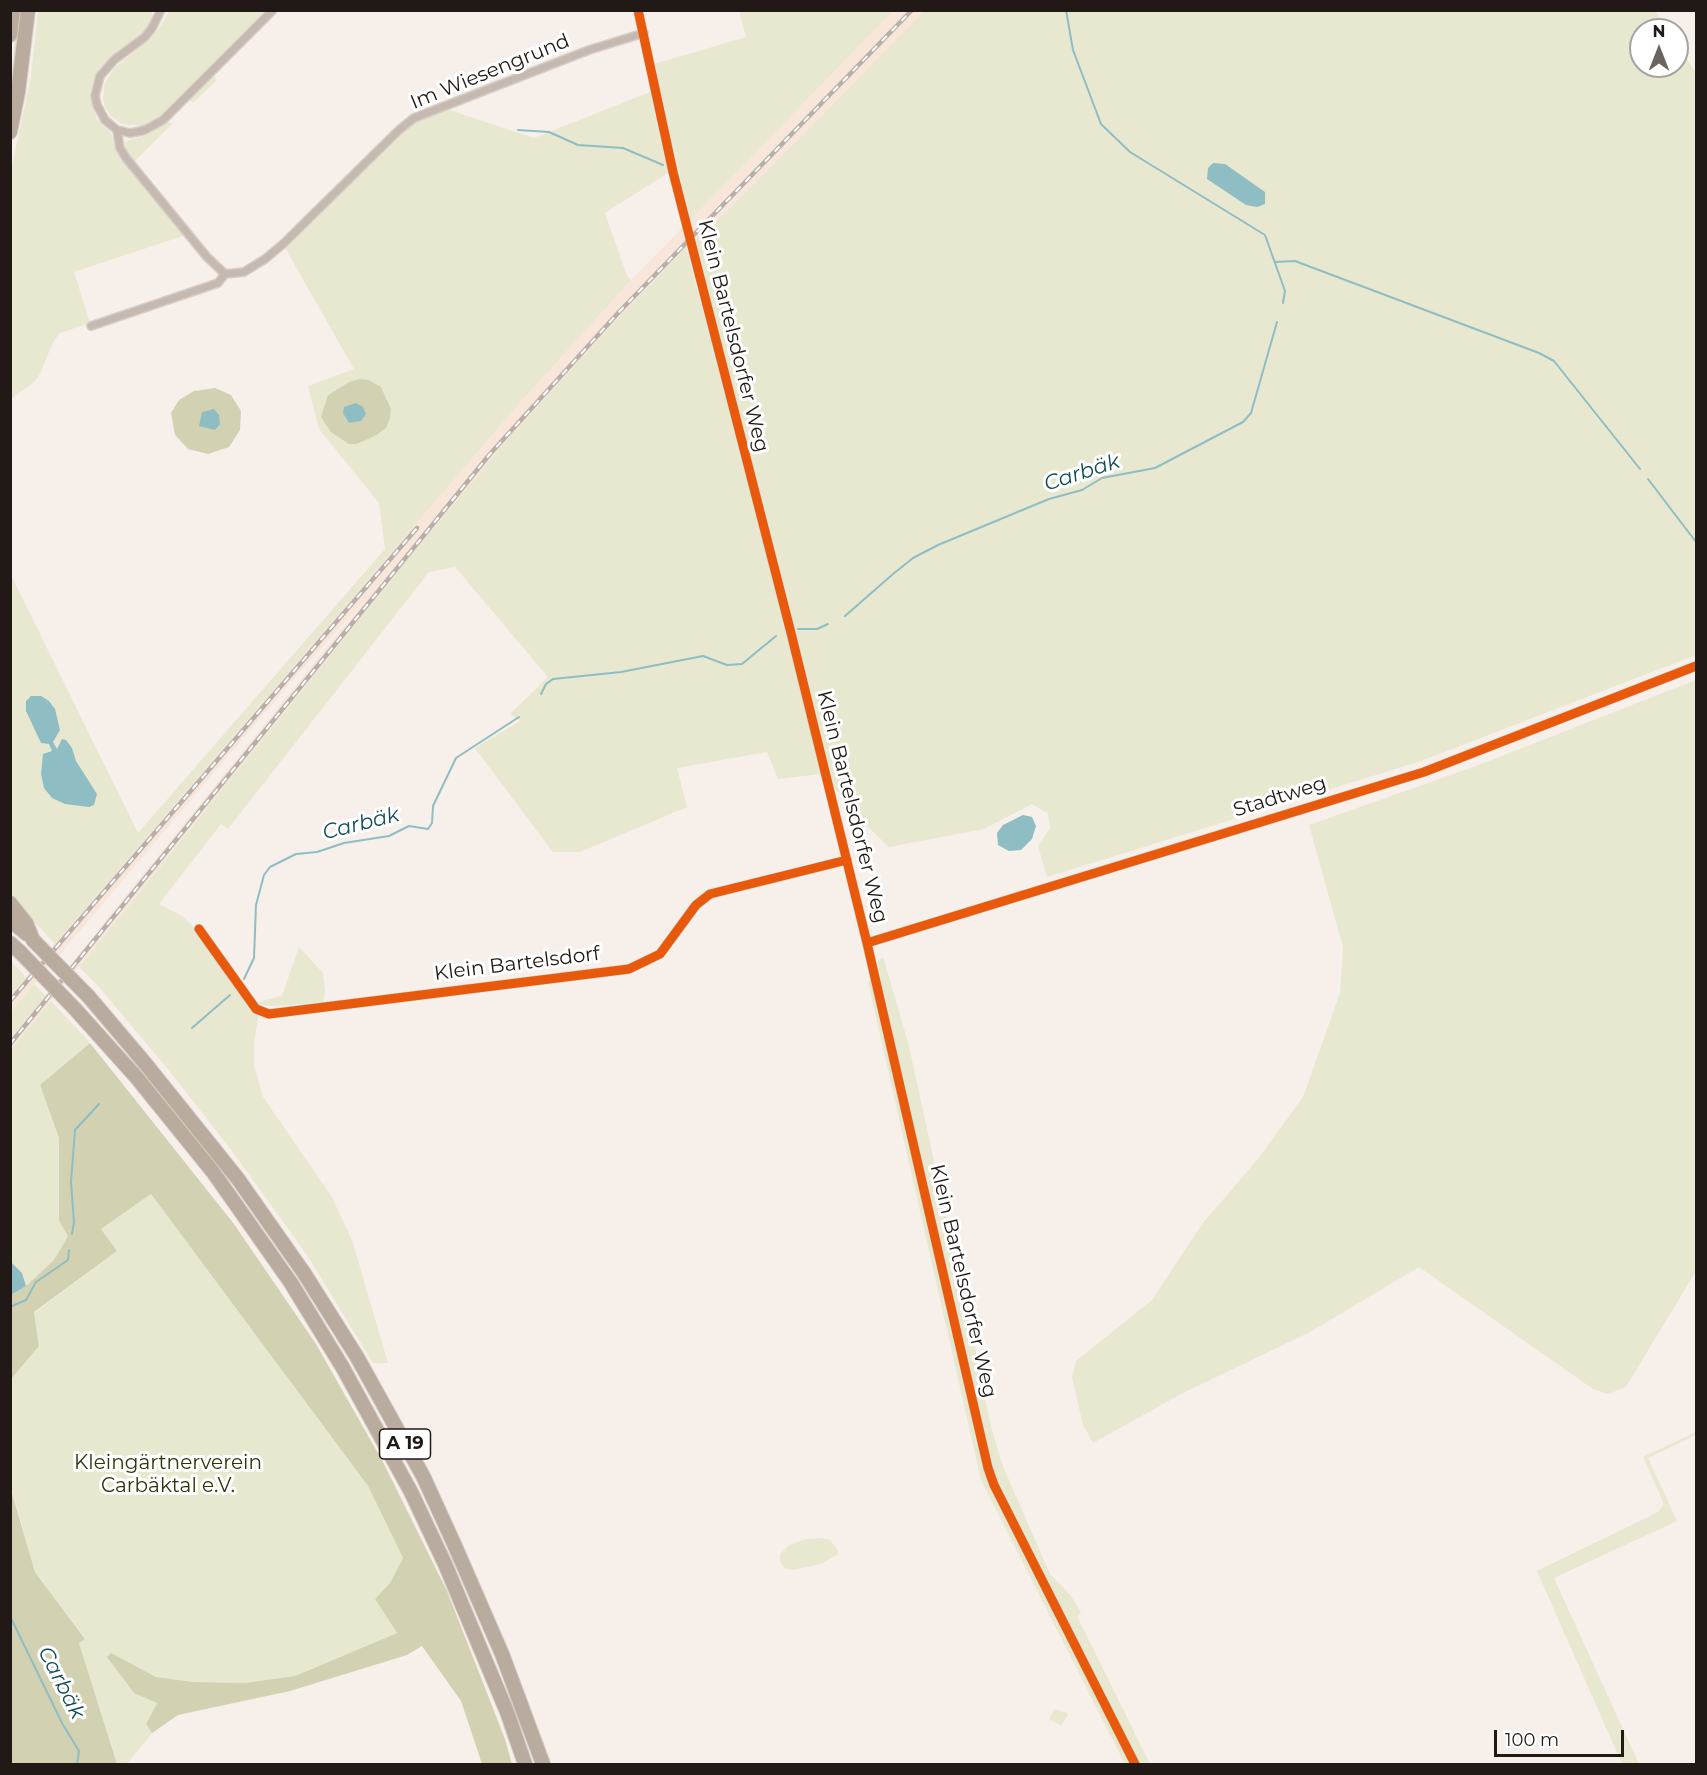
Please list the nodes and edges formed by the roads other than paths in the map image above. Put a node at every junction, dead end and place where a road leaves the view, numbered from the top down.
1 (13, 10) edge
2 (28, 10) edge
3 (159, 10) edge
4 (273, 10) edge
5 (638, 10) edge
6 (644, 33) junction
7 (10, 34) edge
8 (117, 130) junction
9 (10, 132) edge
10 (225, 274) junction
11 (91, 326) dead end
12 (1696, 666) edge
13 (847, 860) junction
14 (10, 903) edge
15 (10, 920) edge
16 (200, 929) dead end
17 (33, 940) junction
18 (867, 943) junction
19 (14, 948) edge
20 (525, 1764) edge
21 (543, 1764) edge
22 (1135, 1764) edge

1 - 7 highway
2 - 9 highway
3 - 8 street
4 - 8 street
5 - 6 street, Klein Bartelsdorfer Weg
6 - 10 street, Im Wiesengrund
6 - 13 street, Klein Bartelsdorfer Weg
8 - 10 street
10 - 11 street, Im Wiesengrund
12 - 18 street, Stadtweg
13 - 16 street, Klein Bartelsdorf
13 - 18 street, Klein Bartelsdorfer Weg
14 - 17 highway
15 - 17 highway, A 19
17 - 21 highway, A 19, bridge
18 - 22 street, Klein Bartelsdorfer Weg
19 - 20 highway, A 19, bridge

